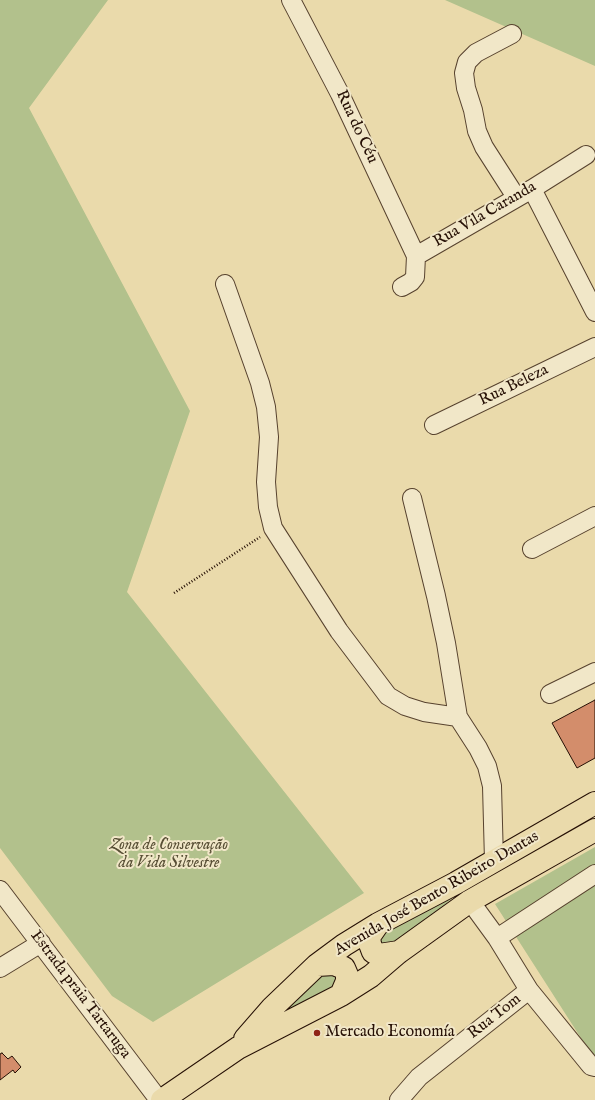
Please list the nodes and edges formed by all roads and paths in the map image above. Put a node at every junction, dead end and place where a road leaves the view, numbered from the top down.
1 (291, 0) edge
2 (512, 34) dead end
3 (586, 155) dead end
4 (532, 188) junction
5 (516, 197) junction
6 (416, 256) junction
7 (225, 284) dead end
8 (402, 287) dead end
9 (595, 312) edge
10 (595, 347) edge
11 (434, 425) dead end
12 (412, 498) dead end
13 (595, 516) edge
14 (273, 528) junction
15 (532, 549) dead end
16 (174, 593) dead end
17 (595, 672) edge
18 (550, 694) dead end
19 (458, 716) junction
20 (595, 803) edge
21 (595, 830) edge
22 (494, 861) junction
23 (595, 874) edge
24 (0, 890) edge
25 (470, 901) junction
26 (378, 924) junction
27 (497, 938) junction
28 (41, 943) junction
29 (399, 952) junction
30 (317, 965) junction
31 (0, 968) edge
32 (529, 990) junction
33 (341, 995) junction
34 (238, 1048) junction
35 (595, 1067) edge
36 (159, 1100) edge
37 (162, 1100) edge
38 (399, 1100) edge

1 - 6 street, Rua do Céu
2 - 5 street
3 - 4 street, Rua Vila Caranda
4 - 5 street, Rua Vila Caranda
4 - 9 street
5 - 6 street, Rua Vila Caranda
6 - 8 street, Rua Vila Caranda
7 - 14 street
10 - 11 street, Rua Beleza
12 - 19 street
13 - 15 street
14 - 16 path
14 - 19 street
17 - 18 street
19 - 22 street
20 - 22 main road, Avenida José Bento Ribeiro Dantas
21 - 25 main road, Avenida José Bento Ribeiro Dantas
22 - 26 main road, Avenida José Bento Ribeiro Dantas
23 - 27 street
24 - 28 street, Estrada praia Tartaruga
25 - 27 street, Rua Tom
25 - 29 main road, Avenida José Bento Ribeiro Dantas
26 - 29 main road
26 - 30 main road, Avenida José Bento Ribeiro Dantas
27 - 32 street, Rua Tom
28 - 31 street
28 - 36 street, Estrada praia Tartaruga
29 - 33 main road, Avenida José Bento Ribeiro Dantas
30 - 33 main road
30 - 34 main road, Avenida José Bento Ribeiro Dantas
32 - 35 street
32 - 38 street, Rua Tom
33 - 34 main road, Avenida José Bento Ribeiro Dantas
34 - 37 main road, Avenida José Bento Ribeiro Dantas

